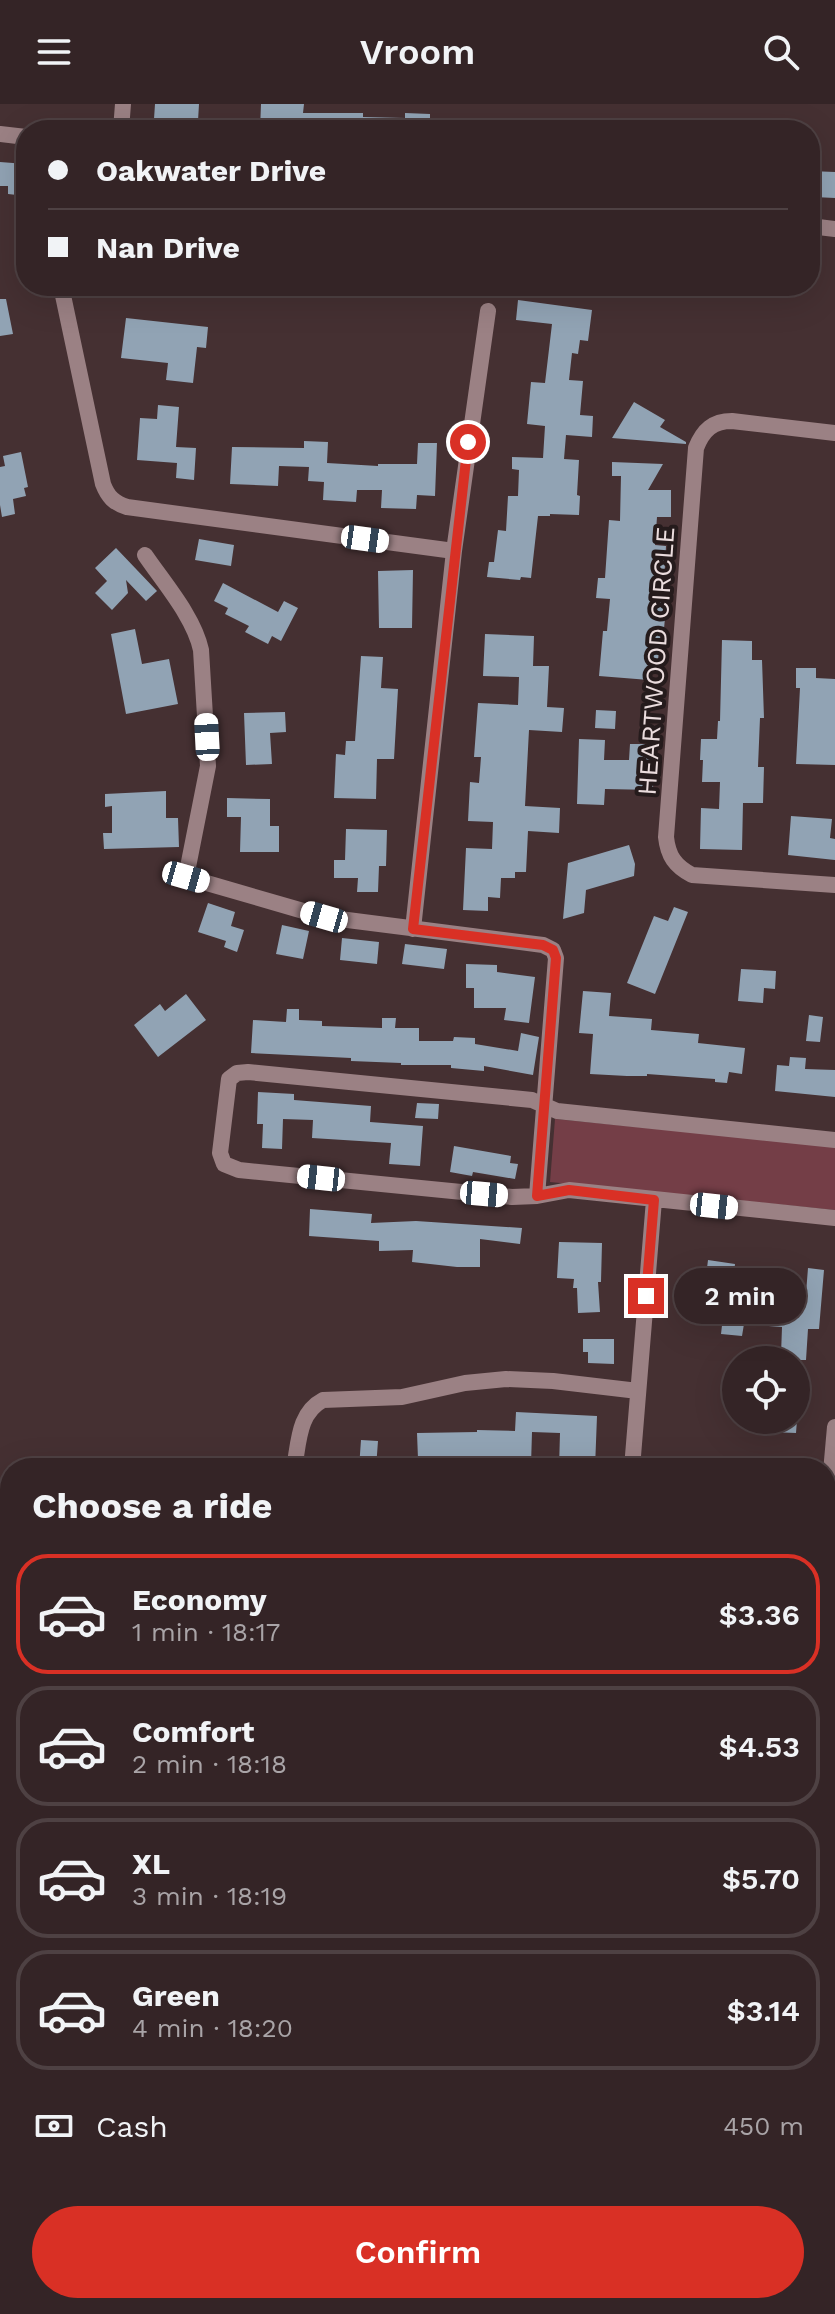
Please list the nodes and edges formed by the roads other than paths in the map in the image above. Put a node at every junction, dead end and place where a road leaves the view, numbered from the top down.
1 (63, 296) edge
2 (488, 311) dead end
3 (835, 433) edge
4 (454, 551) junction
5 (145, 555) dead end
6 (835, 885) edge
7 (413, 929) junction
8 (543, 1104) junction
9 (835, 1140) edge
10 (537, 1196) junction
11 (654, 1200) junction
12 (835, 1218) edge
13 (638, 1391) junction
14 (835, 1427) edge
15 (296, 1458) edge
16 (633, 1458) edge
17 (832, 1458) edge

1 - 4 street
2 - 4 street
3 - 6 street, HEARTWOOD CIRCLE
4 - 7 street
5 - 7 street
7 - 8 street
8 - 9 street
8 - 10 street
8 - 10 street
10 - 11 street
11 - 12 street
11 - 13 street
13 - 15 street
13 - 16 street
14 - 17 street

